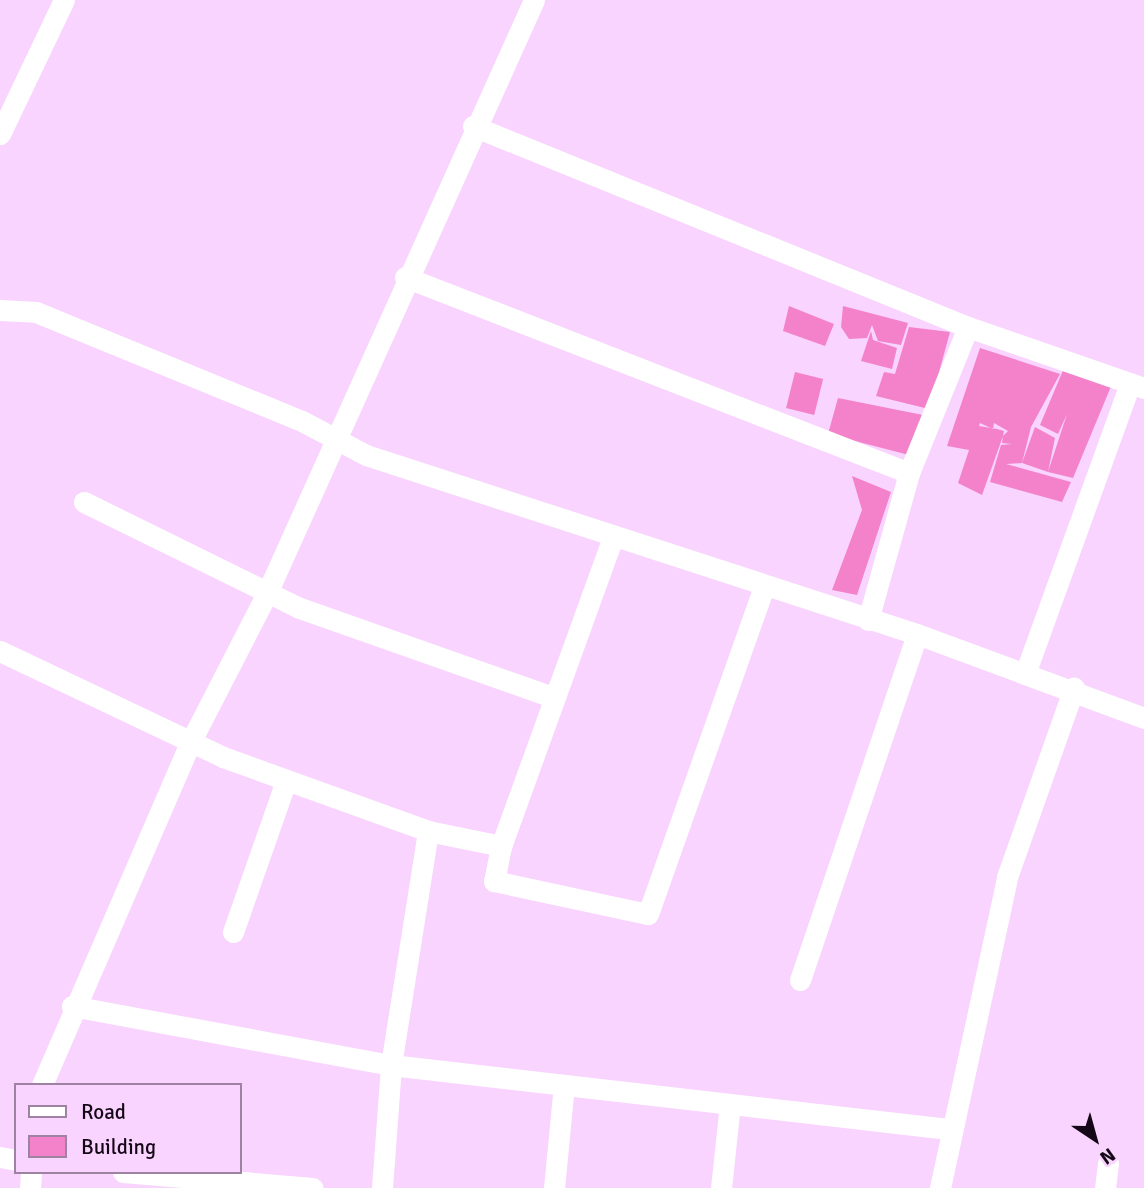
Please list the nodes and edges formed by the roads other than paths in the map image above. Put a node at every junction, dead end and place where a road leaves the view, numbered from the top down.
1 (64, 0) edge
2 (534, 0) edge
3 (473, 126) junction
4 (0, 134) edge
5 (405, 277) junction
6 (0, 310) edge
7 (968, 327) junction
8 (1137, 386) edge
9 (333, 437) junction
10 (909, 473) junction
11 (84, 502) dead end
12 (612, 537) junction
13 (764, 586) junction
14 (267, 593) junction
15 (868, 620) junction
16 (916, 634) junction
17 (0, 652) edge
18 (1026, 671) junction
19 (1074, 688) junction
20 (553, 697) junction
21 (1144, 718) edge
22 (191, 741) junction
23 (286, 781) junction
24 (428, 831) junction
25 (501, 846) junction
26 (233, 932) dead end
27 (800, 980) dead end
28 (72, 1006) junction
29 (391, 1065) junction
30 (43, 1083) edge
31 (564, 1085) junction
32 (730, 1104) junction
33 (948, 1129) junction
34 (1108, 1163) dead end
35 (141, 1174) edge
36 (237, 1185) edge
37 (312, 1188) edge
38 (382, 1188) edge
39 (554, 1188) edge
40 (721, 1188) edge
41 (940, 1188) edge
42 (1105, 1188) edge

1 - 4 street
2 - 3 street
3 - 5 street
3 - 7 street
5 - 9 street
5 - 10 street
6 - 9 street
7 - 8 street
7 - 10 street
8 - 18 street
9 - 12 street
9 - 14 street
10 - 15 street
11 - 14 street
12 - 13 street
12 - 20 street
13 - 15 street
13 - 25 street
14 - 20 street
14 - 22 street
15 - 16 street
16 - 18 street
16 - 27 street
17 - 22 street
18 - 19 street
19 - 21 street
19 - 33 street
20 - 25 street
22 - 23 street
22 - 28 street
23 - 24 street
23 - 26 street
24 - 25 street
24 - 29 street
28 - 29 street
28 - 30 street
29 - 31 street
29 - 38 street
31 - 32 street
31 - 39 street
32 - 33 street
32 - 40 street
33 - 41 street
34 - 42 street
35 - 36 street
36 - 37 street

